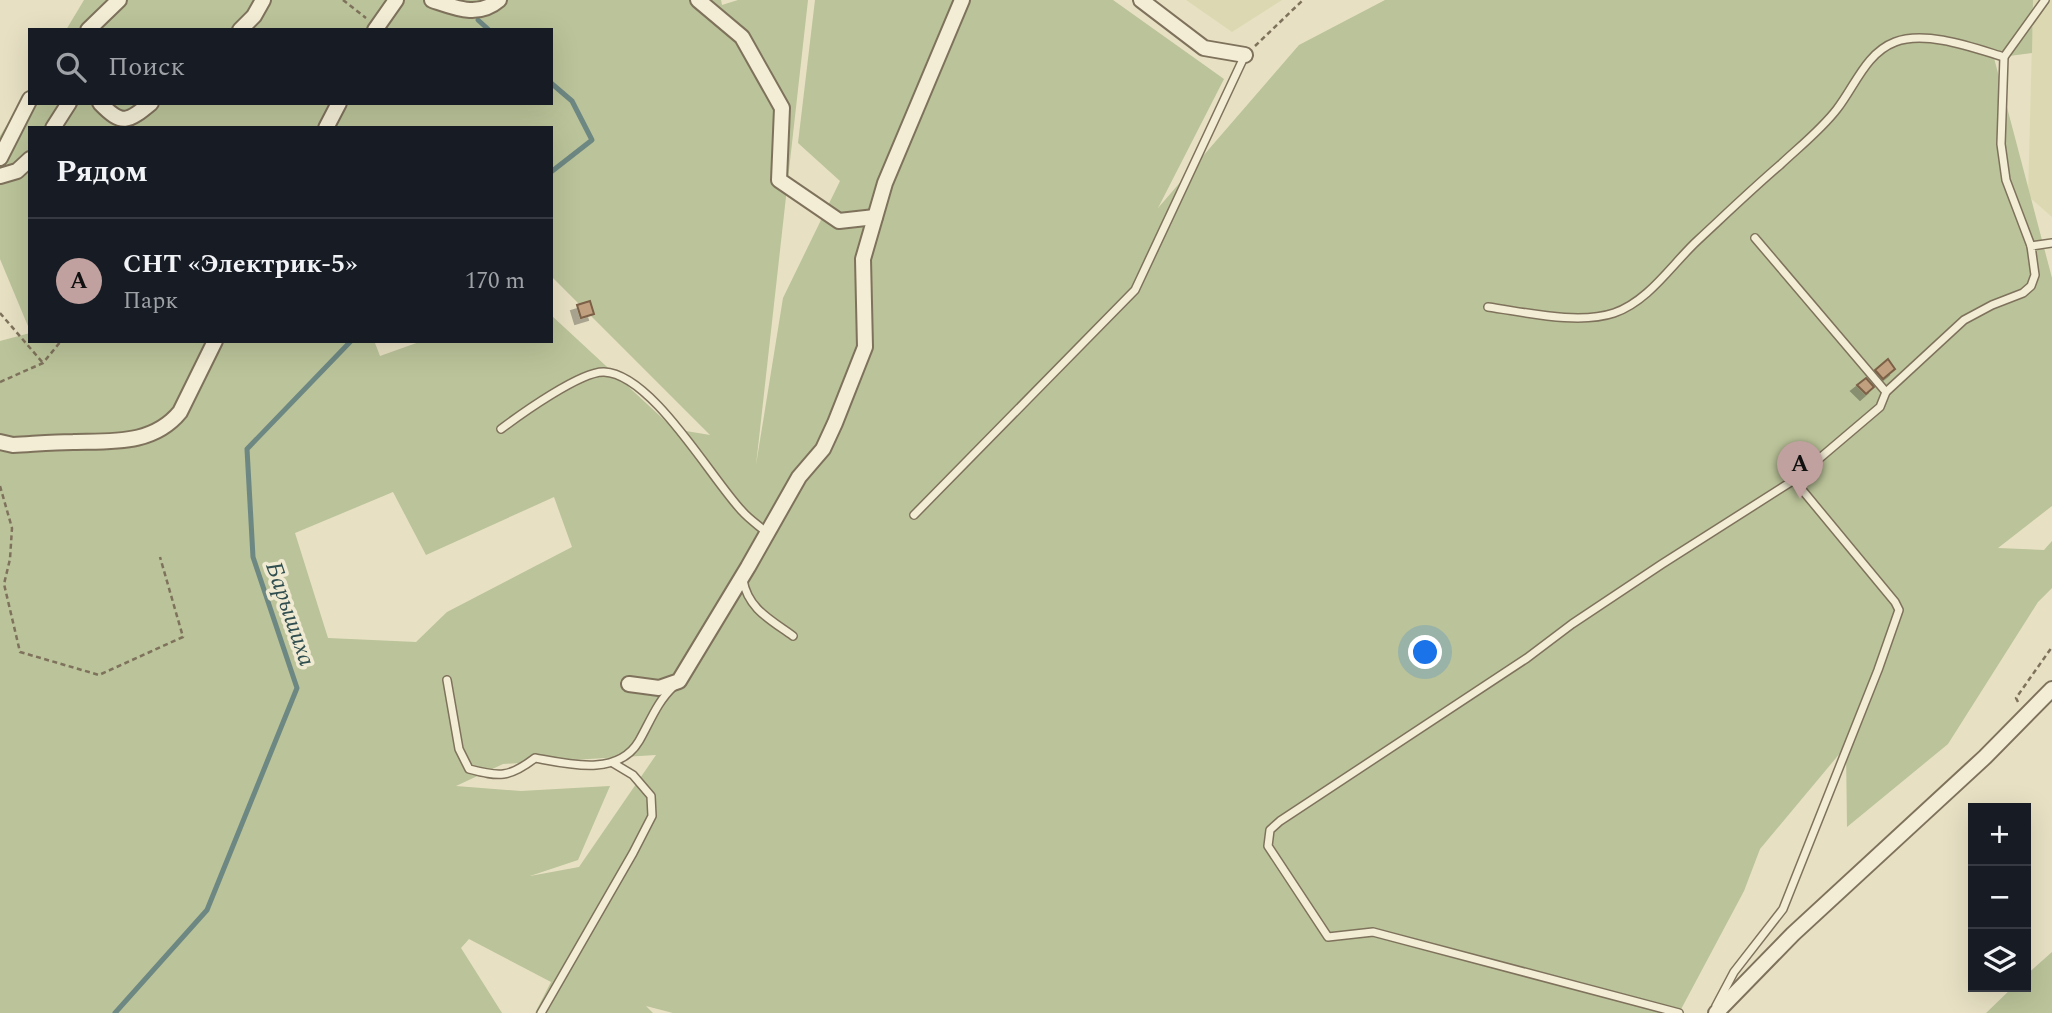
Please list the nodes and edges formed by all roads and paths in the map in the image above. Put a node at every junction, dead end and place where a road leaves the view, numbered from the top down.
1 (119, 0) edge
2 (262, 0) edge
3 (343, 0) edge
4 (396, 0) edge
5 (432, 0) edge
6 (499, 0) edge
7 (698, 0) edge
8 (962, 0) edge
9 (1141, 0) edge
10 (1303, 0) edge
11 (2045, 0) edge
12 (90, 28) edge
13 (242, 28) edge
14 (376, 28) edge
15 (1245, 55) junction
16 (2004, 57) junction
17 (28, 103) edge
18 (68, 105) edge
19 (102, 105) edge
20 (149, 105) edge
21 (338, 105) edge
22 (54, 126) edge
23 (327, 126) edge
24 (0, 158) edge
25 (28, 161) edge
26 (0, 176) edge
27 (875, 217) junction
28 (1755, 238) dead end
29 (2052, 243) edge
30 (2031, 246) junction
31 (1488, 307) dead end
32 (0, 313) edge
33 (59, 343) edge
34 (214, 343) edge
35 (43, 363) junction
36 (0, 382) edge
37 (1886, 393) junction
38 (501, 429) dead end
39 (0, 442) edge
40 (1794, 480) junction
41 (0, 486) edge
42 (914, 515) dead end
43 (766, 532) junction
44 (160, 557) dead end
45 (743, 576) junction
46 (793, 636) dead end
47 (2052, 646) edge
48 (447, 680) dead end
49 (679, 681) junction
50 (629, 684) dead end
51 (2052, 690) edge
52 (2025, 718) junction
53 (613, 763) junction
54 (541, 1013) edge
55 (1679, 1013) edge
56 (1714, 1013) edge

1 - 12 street
2 - 13 street
3 - 14 path
4 - 14 street
5 - 6 street
7 - 27 street
8 - 27 street
9 - 15 street
10 - 15 path
11 - 16 lane
15 - 42 lane
16 - 30 lane
16 - 31 lane
17 - 24 street
18 - 22 street
19 - 20 street
21 - 23 street
25 - 26 street
27 - 43 street
28 - 37 lane
29 - 30 lane
30 - 37 lane
32 - 35 path
33 - 35 path
34 - 39 street
35 - 36 path
37 - 40 lane
38 - 43 lane
40 - 55 lane
40 - 56 lane
41 - 44 path
43 - 45 street
45 - 46 lane
45 - 49 street
47 - 52 path
48 - 53 lane
49 - 50 street
49 - 53 lane
51 - 52 street
52 - 56 street
53 - 54 lane

